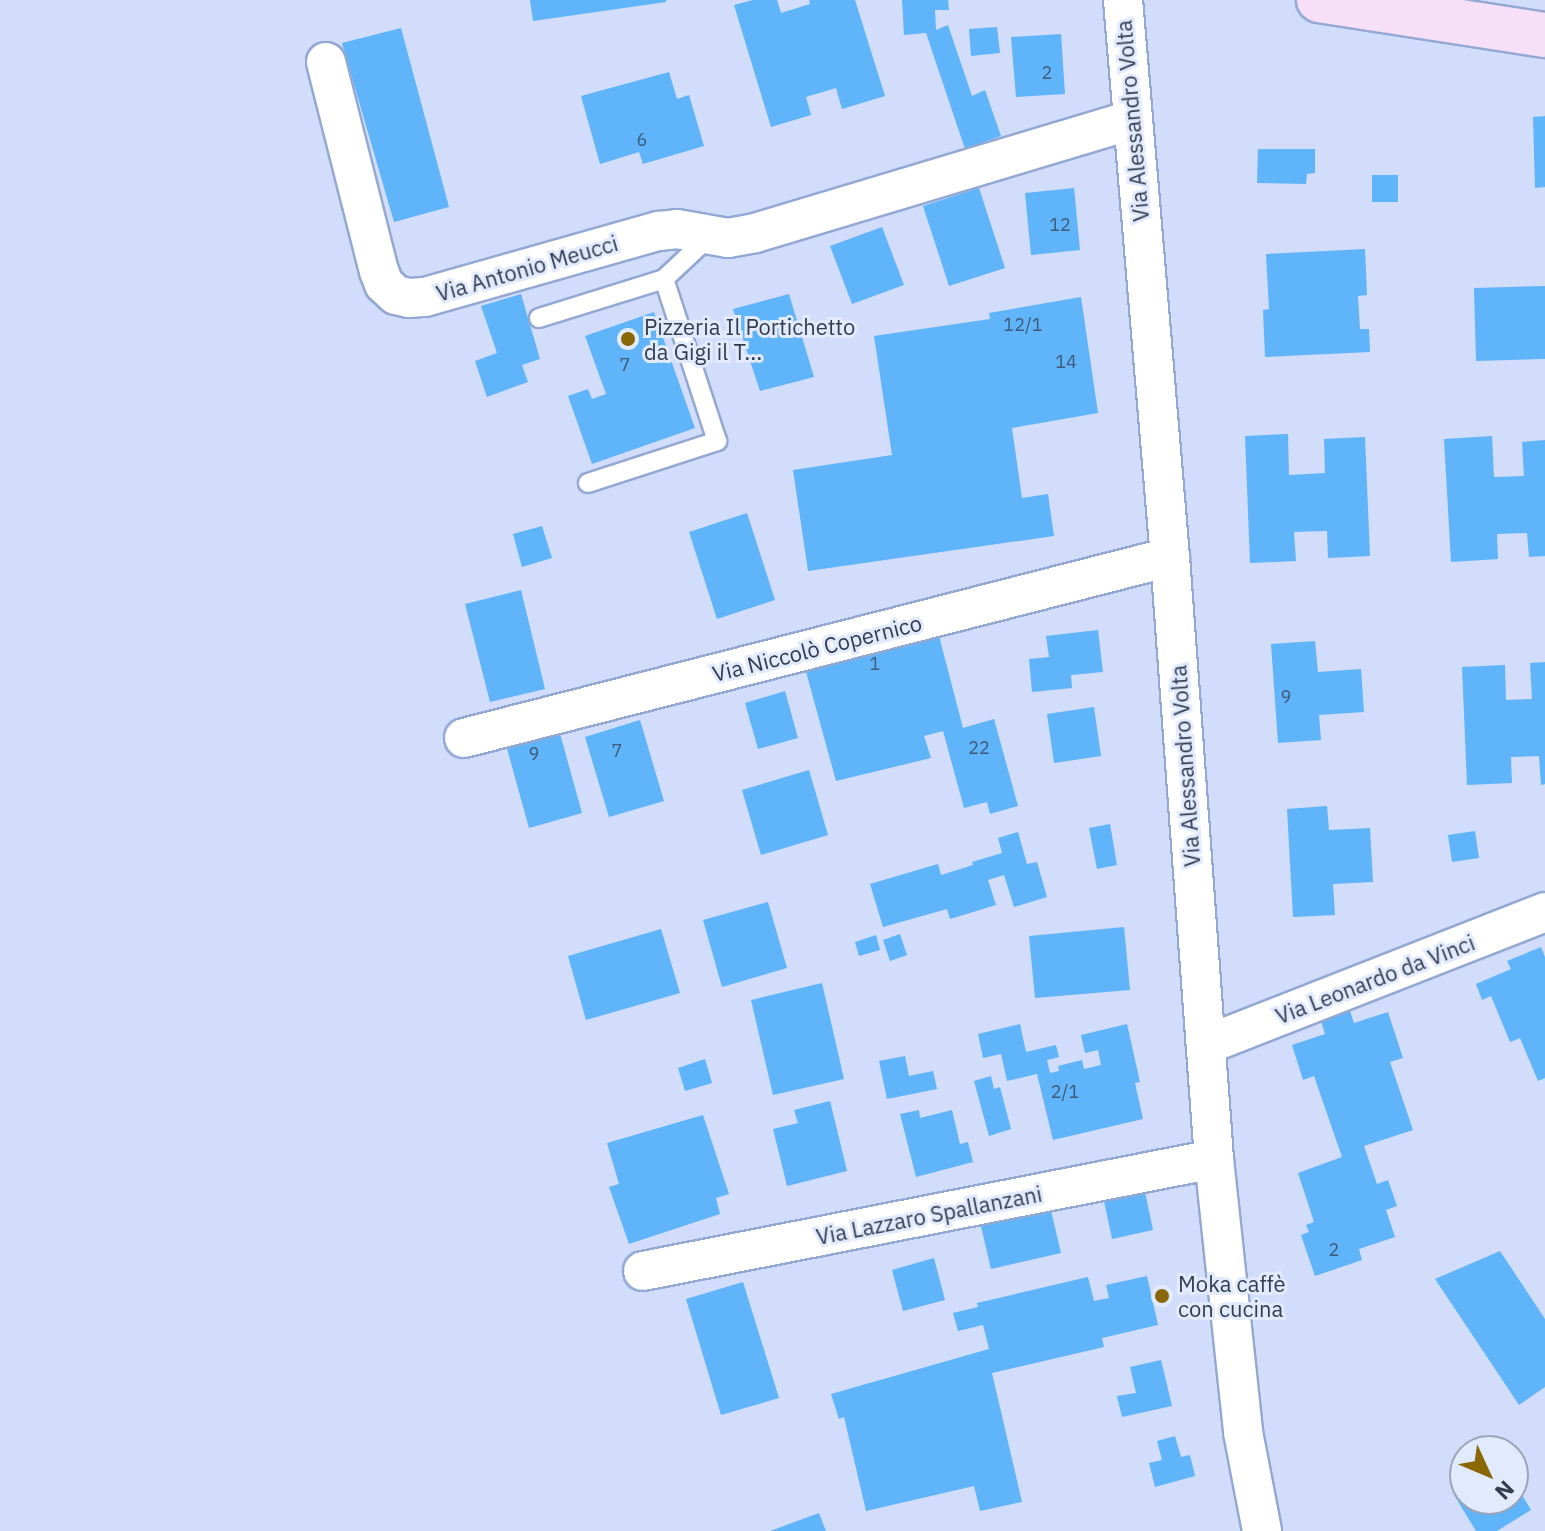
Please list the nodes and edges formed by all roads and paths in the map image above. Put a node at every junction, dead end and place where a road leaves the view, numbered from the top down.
1 (1123, 0) edge
2 (1319, 0) edge
3 (1545, 35) edge
4 (326, 62) dead end
5 (1132, 120) junction
6 (710, 236) junction
7 (664, 279) junction
8 (539, 318) dead end
9 (588, 483) dead end
10 (1170, 557) junction
11 (464, 738) dead end
12 (1545, 912) edge
13 (1206, 1045) junction
14 (1214, 1159) junction
15 (643, 1271) dead end
16 (1262, 1531) edge

1 - 5 street, Via Alessandro Volta
2 - 3 main road
4 - 6 street, Via Antonio Meucci
5 - 6 street, Via Antonio Meucci
5 - 10 street, Via Alessandro Volta
6 - 7 lane
7 - 8 lane
7 - 9 lane
10 - 11 street, Via Niccolò Copernico
10 - 13 street, Via Alessandro Volta
12 - 13 street, Via Leonardo da Vinci
13 - 14 street, Via Alessandro Volta
14 - 15 street, Via Lazzaro Spallanzani
14 - 16 street, Via Alessandro Volta

